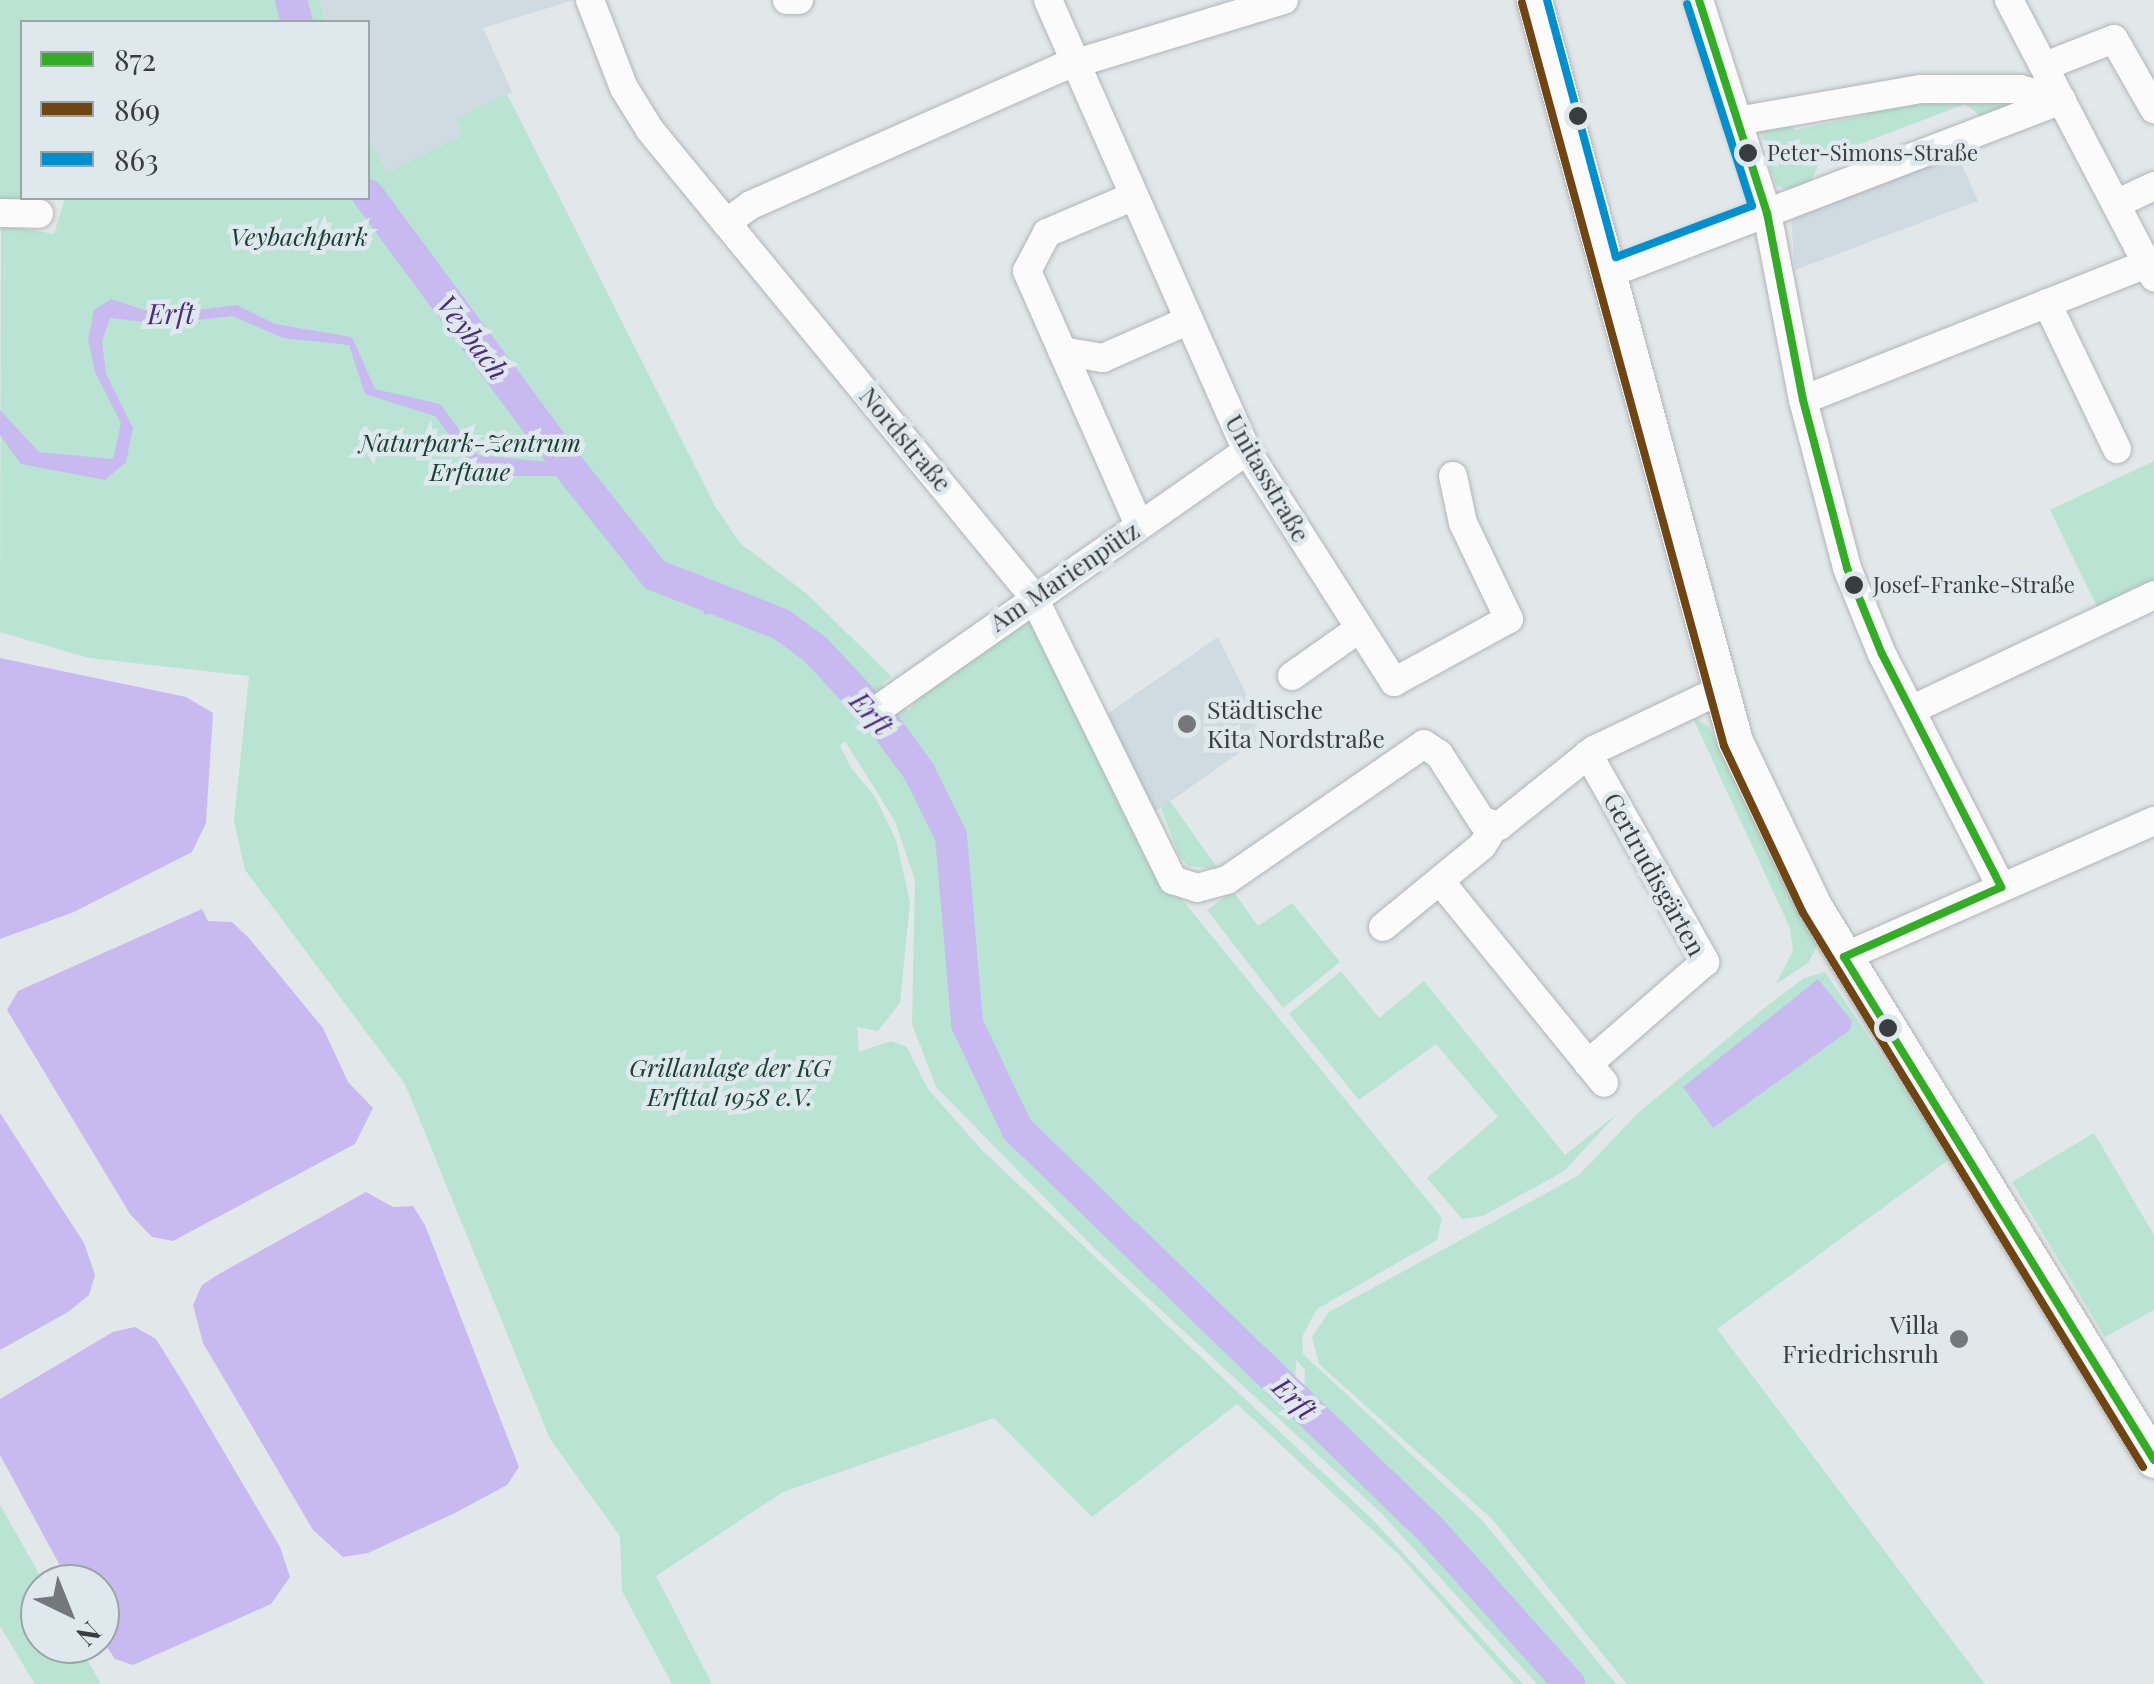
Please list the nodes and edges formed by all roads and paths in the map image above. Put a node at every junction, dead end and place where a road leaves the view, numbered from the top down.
1 (590, 0) edge
2 (786, 0) edge
3 (799, 0) edge
4 (1048, 0) edge
5 (1284, 0) edge
6 (1534, 0) edge
7 (1699, 0) edge
8 (2009, 0) edge
9 (1076, 63) junction
10 (2045, 66) junction
11 (2062, 100) junction
12 (2154, 109) edge
13 (1737, 121) junction
14 (2154, 186) edge
15 (1134, 196) junction
16 (2116, 204) junction
17 (0, 213) edge
18 (1767, 213) junction
19 (40, 214) dead end
20 (726, 222) junction
21 (2151, 270) edge
22 (1608, 274) junction
23 (2047, 303) junction
24 (1190, 320) junction
25 (1062, 351) junction
26 (1803, 400) junction
27 (2117, 449) dead end
28 (1247, 451) junction
29 (1453, 476) dead end
30 (1140, 525) junction
31 (2154, 595) edge
32 (1034, 596) junction
33 (1360, 628) junction
34 (1292, 676) dead end
35 (1718, 691) junction
36 (884, 705) dead end
37 (1911, 710) junction
38 (1588, 754) junction
39 (2154, 820) edge
40 (1494, 827) junction
41 (1440, 881) junction
42 (2001, 887) junction
43 (1383, 927) dead end
44 (1844, 957) junction
45 (2154, 1460) edge

1 - 20 street, Nordstraße
2 - 3 street
4 - 9 street, Unitasstraße
5 - 9 street
6 - 22 main road
7 - 13 street
8 - 10 street
9 - 15 street, Unitasstraße
9 - 20 street
10 - 11 street
10 - 12 street
11 - 13 street
11 - 16 street
11 - 18 street
13 - 18 street
14 - 16 street
15 - 24 street, Unitasstraße
15 - 25 street
16 - 21 street
17 - 19 street
18 - 22 street
18 - 26 street
20 - 32 street, Nordstraße
21 - 23 street
22 - 35 main road
23 - 26 street
23 - 27 street
24 - 25 street
24 - 28 street, Unitasstraße
25 - 30 street
26 - 37 street
28 - 30 street, Am Marienpütz
28 - 33 street, Unitasstraße
29 - 33 street, Unitasstraße
30 - 32 street, Am Marienpütz
31 - 37 street
32 - 36 street, Am Marienpütz
32 - 40 street, Nordstraße
33 - 34 street
35 - 38 street
35 - 44 main road
37 - 42 street
38 - 40 street
38 - 41 street, Gertrudisgärten
39 - 42 street
40 - 41 street
41 - 43 street
42 - 44 street
44 - 45 main road

